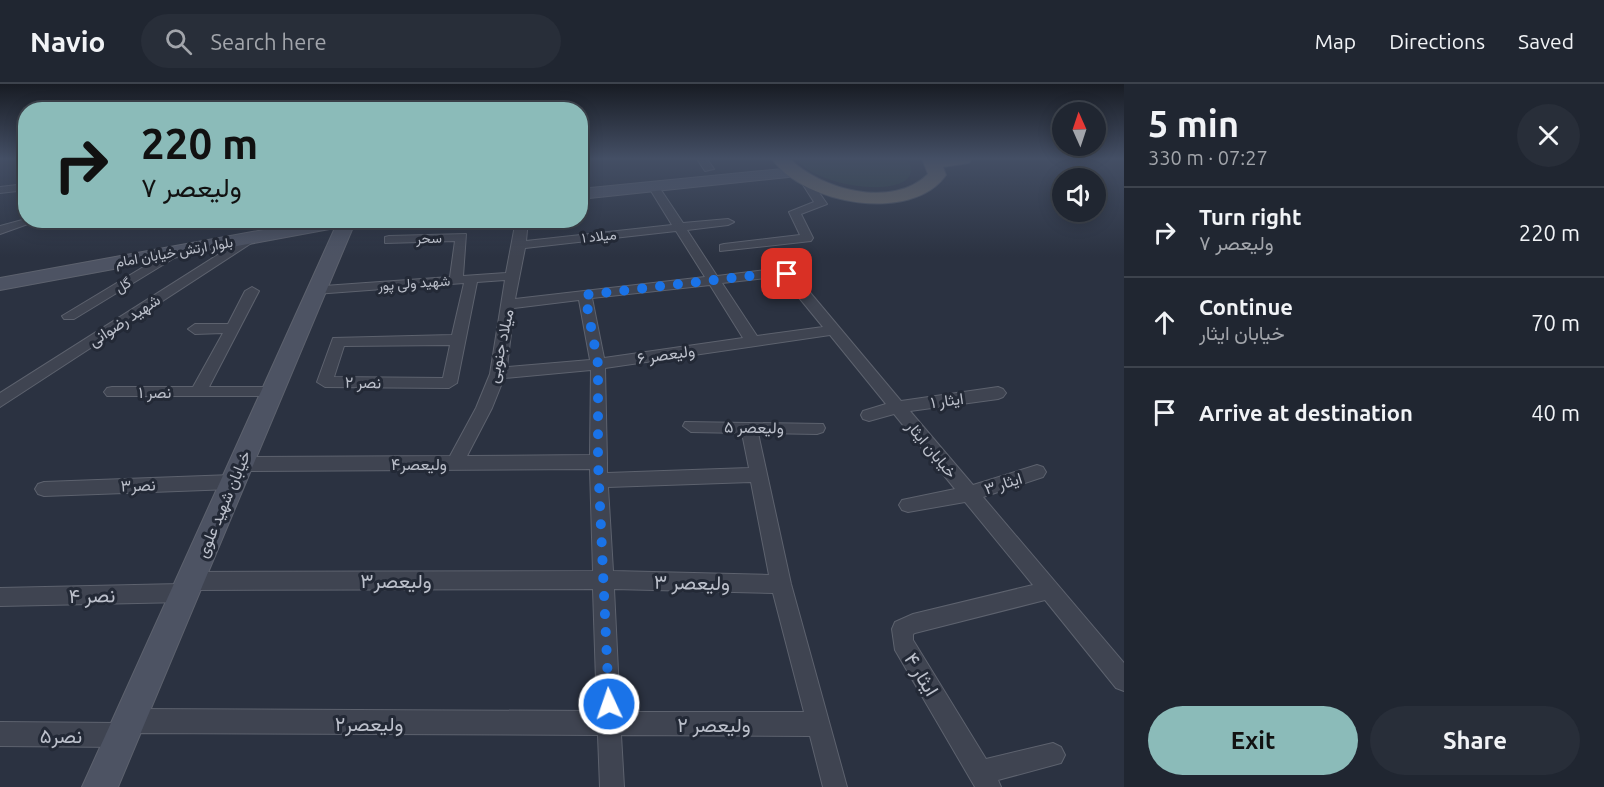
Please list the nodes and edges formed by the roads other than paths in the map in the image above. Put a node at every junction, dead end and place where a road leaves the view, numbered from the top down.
1 (657, 192) edge
2 (811, 192) edge
3 (840, 192) edge
4 (918, 192) edge
5 (728, 222) dead end
6 (18, 225) edge
7 (680, 227) junction
8 (234, 228) edge
9 (307, 228) edge
10 (344, 228) edge
11 (521, 228) edge
12 (0, 230) edge
13 (249, 238) junction
14 (389, 240) dead end
15 (519, 244) junction
16 (724, 248) dead end
17 (175, 252) junction
18 (0, 272) edge
19 (512, 276) junction
20 (463, 280) junction
21 (715, 280) junction
22 (0, 284) edge
23 (315, 290) junction
24 (252, 291) dead end
25 (585, 295) junction
26 (509, 304) junction
27 (69, 316) dead end
28 (195, 328) dead end
29 (234, 328) junction
30 (833, 330) junction
31 (458, 340) junction
32 (753, 342) junction
33 (598, 364) junction
34 (497, 373) junction
35 (112, 392) dead end
36 (198, 392) junction
37 (271, 392) junction
38 (998, 393) dead end
39 (0, 401) edge
40 (897, 407) junction
41 (869, 415) dead end
42 (691, 426) dead end
43 (749, 427) junction
44 (818, 428) dead end
45 (454, 464) junction
46 (598, 471) junction
47 (1037, 472) dead end
48 (236, 473) junction
49 (759, 475) junction
50 (44, 489) dead end
51 (969, 494) junction
52 (908, 505) dead end
53 (603, 580) junction
54 (781, 584) junction
55 (186, 587) junction
56 (1049, 590) junction
57 (0, 597) edge
58 (1124, 680) edge
59 (819, 724) junction
60 (610, 725) junction
61 (125, 728) junction
62 (0, 734) edge
63 (1053, 755) dead end
64 (984, 780) edge
65 (100, 787) edge
66 (612, 787) edge
67 (835, 787) edge

1 - 7 street
2 - 16 street
3 - 4 highway
5 - 7 street, میلاد ۱
6 - 12 street
7 - 15 street, میلاد ۱
7 - 21 street
8 - 18 main road, بلوار ارتش خیابان امام
9 - 13 main road, بلوار ارتش خیابان امام
10 - 23 main road, خیابان شهید علوی
11 - 15 street, میلاد جنوبی
13 - 17 main road, بلوار ارتش خیابان امام
13 - 39 street, شهید رضوانی
14 - 20 street, سحر
15 - 19 street, میلاد جنوبی
17 - 22 main road, بلوار ارتش خیابان امام
17 - 27 street, گل
19 - 20 street, شهید ولی پور
19 - 26 street, میلاد جنوبی
20 - 23 street, شهید ولی پور
20 - 31 street, نصر ۲
21 - 25 street
21 - 30 street, خیابان ایثار
21 - 32 street
23 - 37 main road, خیابان شهید علوی
24 - 29 street
25 - 26 street
25 - 33 street
26 - 34 street, میلاد جنوبی
28 - 29 street
29 - 36 street
30 - 32 street, ولیعصر ۶
30 - 40 street, خیابان ایثار
31 - 31 street, نصر ۲
32 - 33 street, ولیعصر ۶
33 - 34 street, ولیعصر ۶
33 - 46 street
34 - 45 street, میلاد جنوبی
35 - 36 street, نصر ۱
36 - 37 street, نصر ۱
37 - 48 main road, خیابان شهید علوی
38 - 40 street, ایثار ۱
40 - 41 street, ایثار ۱
40 - 51 street, خیابان ایثار
42 - 43 street, ولیعصر ۵
43 - 44 street, ولیعصر ۵
43 - 49 street
45 - 46 street, ولیعصر۴
45 - 48 street, ولیعصر۴
46 - 49 street, ولیعصر۴
46 - 53 street
47 - 51 street, ایثار ۳
48 - 50 street, نصر۳
48 - 55 main road, خیابان شهید علوی
49 - 54 street
51 - 52 street, ایثار ۳
51 - 56 street, خیابان ایثار
53 - 54 street, ولیعصر ۳
53 - 55 street, ولیعصر۳
53 - 60 street
54 - 59 street
55 - 57 street, نصر ۴
55 - 61 main road, خیابان شهید علوی
56 - 58 street, خیابان ایثار
56 - 64 street, ایثار ۴
59 - 60 street, ولیعصر ۲
59 - 67 street
60 - 61 street, ولیعصر۲
60 - 66 street
61 - 62 street, نصر۵
61 - 65 main road, خیابان شهید علوی
63 - 64 street

